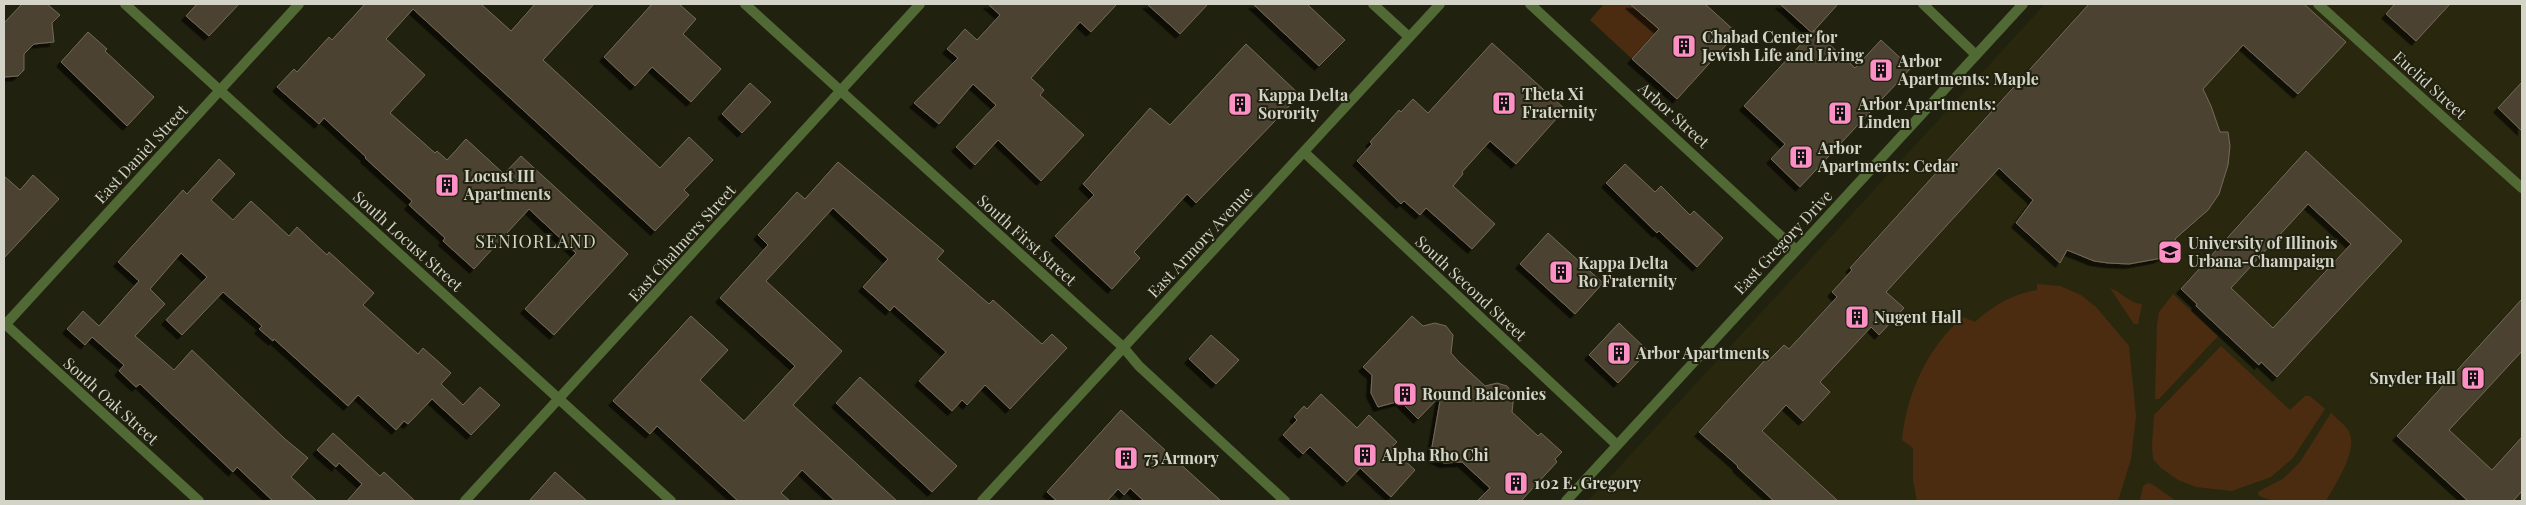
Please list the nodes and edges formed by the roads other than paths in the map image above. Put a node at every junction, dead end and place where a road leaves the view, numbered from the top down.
1 (125, 4) edge
2 (299, 4) edge
3 (745, 4) edge
4 (920, 4) edge
5 (1373, 4) edge
6 (1440, 4) edge
7 (1530, 4) edge
8 (1923, 4) edge
9 (2023, 4) edge
10 (2318, 4) edge
11 (1409, 37) junction
12 (1976, 55) junction
13 (221, 90) junction
14 (841, 90) junction
15 (1304, 152) junction
16 (2522, 188) edge
17 (1796, 250) junction
18 (4, 324) edge
19 (1123, 347) junction
20 (559, 399) junction
21 (1617, 445) junction
22 (199, 501) edge
23 (465, 501) edge
24 (670, 501) edge
25 (982, 501) edge
26 (1285, 501) edge
27 (1566, 501) edge

1 - 13 street, South Locust Street
2 - 13 street, East Daniel Street
3 - 14 street, South First Street
4 - 14 street, East Chalmers Street
5 - 11 street
6 - 11 street, East Armory Avenue
7 - 17 street, Arbor Street
8 - 12 street
9 - 12 street, East Gregory Drive
10 - 16 street, Euclid Street
11 - 15 street, East Armory Avenue
12 - 17 street, East Gregory Drive
13 - 18 street, East Daniel Street
13 - 20 street, South Locust Street
14 - 19 street, South First Street
14 - 20 street, East Chalmers Street
15 - 19 street, East Armory Avenue
15 - 21 street, South Second Street
17 - 21 street, East Gregory Drive
18 - 22 street, South Oak Street
19 - 25 street, East Armory Avenue
19 - 26 street, South First Street
20 - 23 street, East Chalmers Street
20 - 24 street, South Locust Street
21 - 27 street, East Gregory Drive

